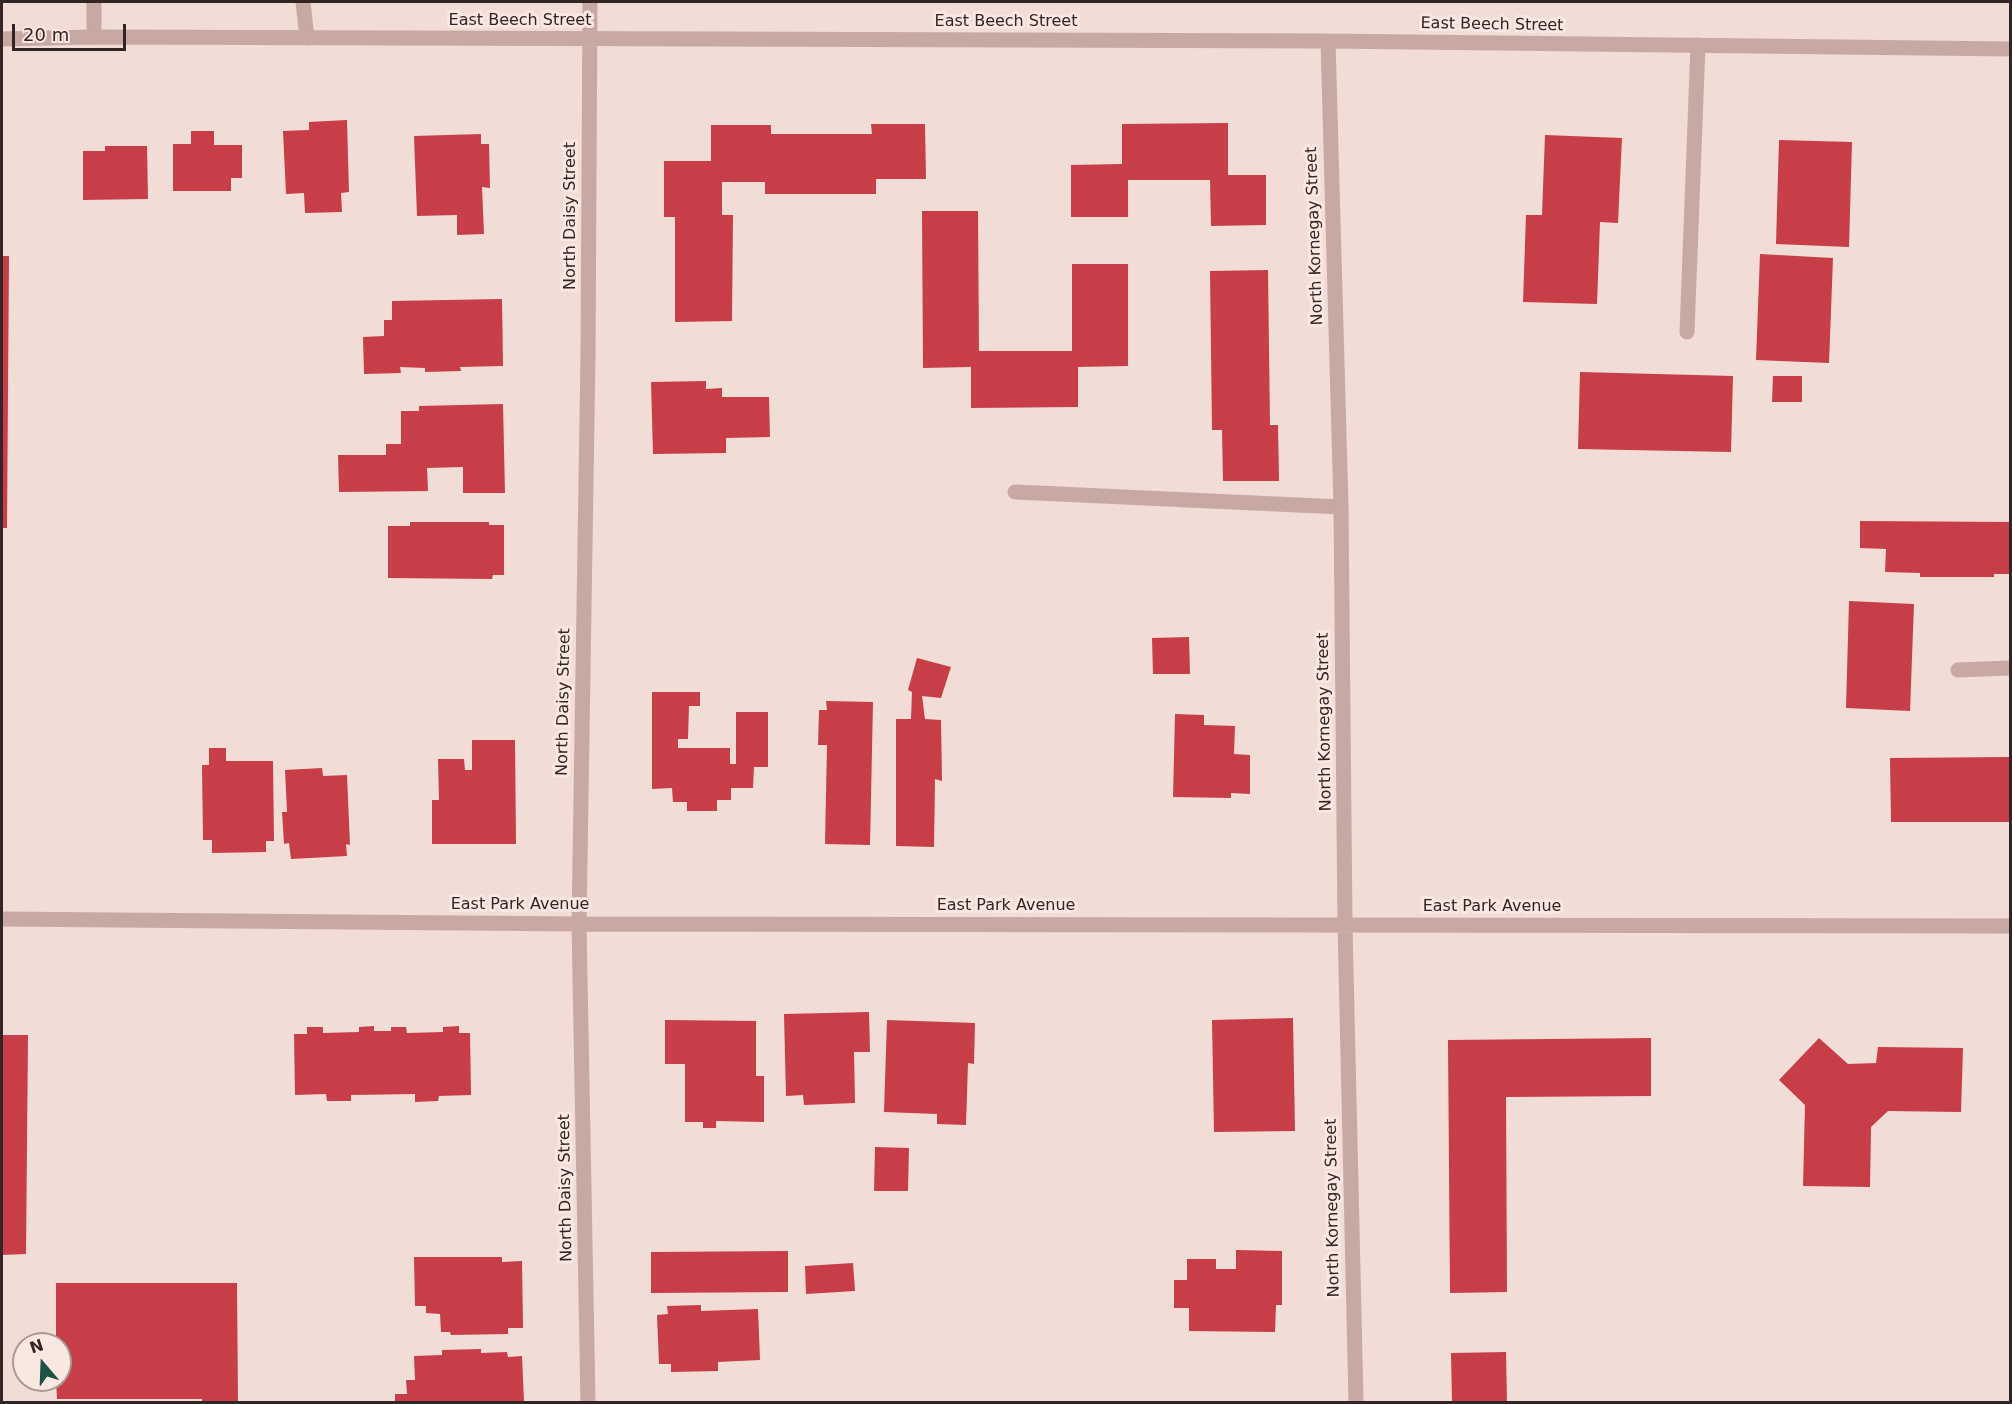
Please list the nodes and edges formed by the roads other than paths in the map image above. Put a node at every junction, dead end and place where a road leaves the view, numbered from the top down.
1 (94, 2) edge
2 (303, 2) edge
3 (590, 2) edge
4 (94, 37) junction
5 (307, 38) junction
6 (2, 39) edge
7 (591, 40) junction
8 (1328, 41) junction
9 (1698, 45) junction
10 (2010, 49) edge
11 (1687, 332) dead end
12 (1015, 492) dead end
13 (1341, 507) junction
14 (2010, 668) edge
15 (1958, 670) dead end
16 (2, 919) edge
17 (579, 924) junction
18 (1345, 925) junction
19 (2010, 926) edge
20 (588, 1402) edge
21 (1356, 1402) edge

1 - 4 street
2 - 5 street
3 - 7 street, North Daisy Street
4 - 5 street, East Beech Street
4 - 6 street, East Beech Street
5 - 7 street, East Beech Street
7 - 8 street, East Beech Street
7 - 17 street, North Daisy Street
8 - 9 street, East Beech Street
8 - 13 street, North Kornegay Street
9 - 10 street, East Beech Street
9 - 11 street
12 - 13 street
13 - 18 street, North Kornegay Street
14 - 15 street
16 - 17 street, East Park Avenue
17 - 18 street, East Park Avenue
17 - 20 street, North Daisy Street
18 - 19 street, East Park Avenue
18 - 21 street, North Kornegay Street

